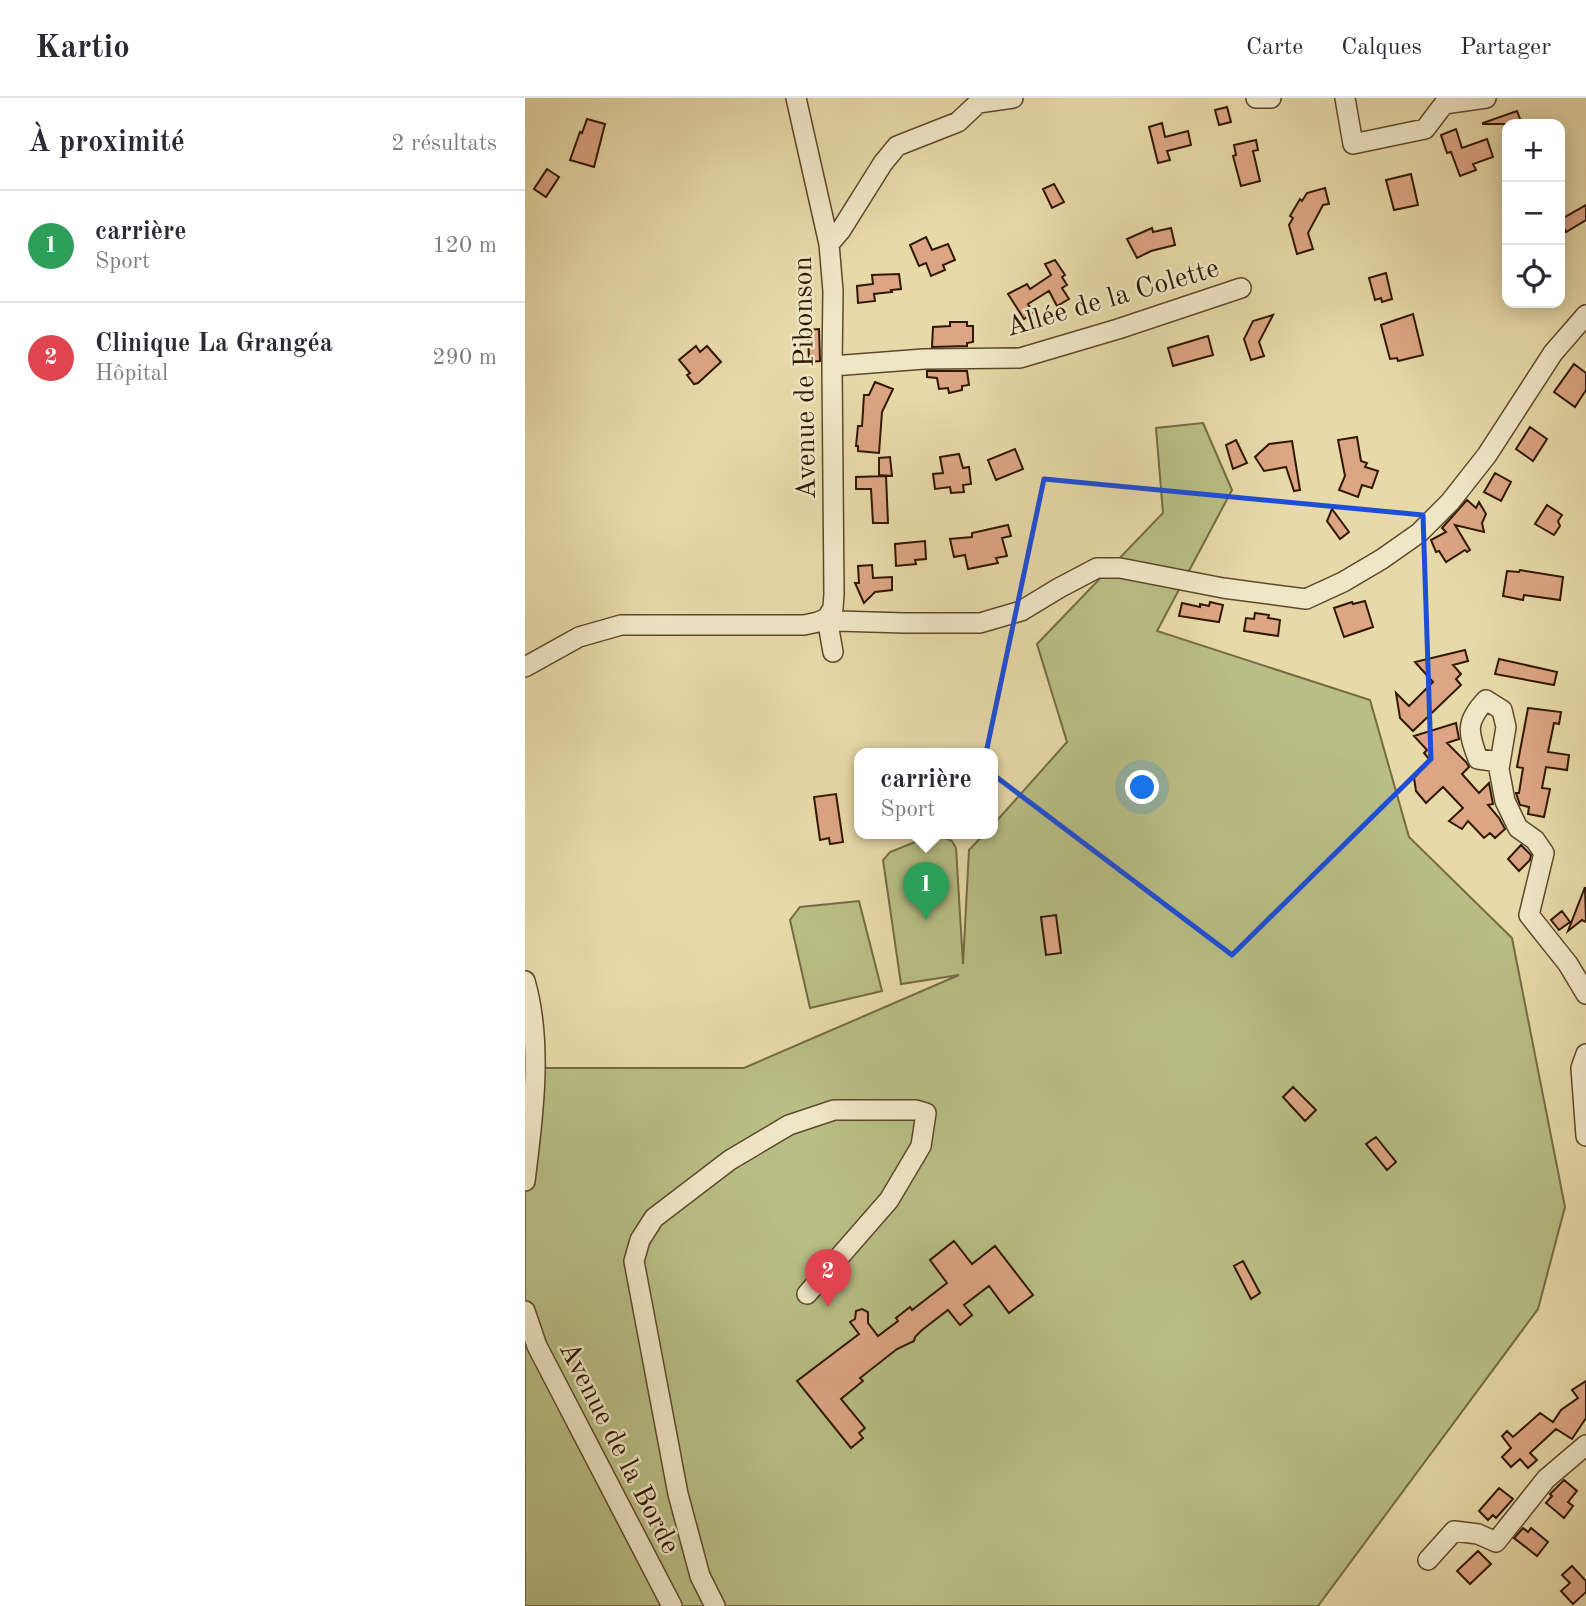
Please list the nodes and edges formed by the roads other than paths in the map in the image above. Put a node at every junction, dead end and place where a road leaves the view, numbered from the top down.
1 (796, 98) edge
2 (1013, 98) edge
3 (1256, 98) edge
4 (1271, 98) edge
5 (1345, 98) edge
6 (1486, 98) edge
7 (829, 244) junction
8 (1241, 288) dead end
9 (1586, 315) edge
10 (832, 366) junction
11 (827, 618) junction
12 (833, 652) dead end
13 (525, 667) edge
14 (1500, 762) dead end
15 (525, 981) edge
16 (1586, 994) edge
17 (1586, 1054) edge
18 (1586, 1136) edge
19 (525, 1181) edge
20 (807, 1294) dead end
21 (525, 1311) edge
22 (1586, 1445) edge
23 (1428, 1560) dead end
24 (672, 1606) edge
25 (715, 1606) edge

1 - 7 street, Avenue de Pibonson
2 - 7 street
3 - 4 street
5 - 6 street
7 - 10 street, Avenue de Pibonson
8 - 10 street, Allée de la Colette
9 - 11 street
10 - 11 street, Avenue de Pibonson
11 - 12 street
11 - 13 street
14 - 16 street
15 - 19 street
17 - 18 street
20 - 25 street
21 - 24 street, Avenue de la Borde
22 - 23 street

